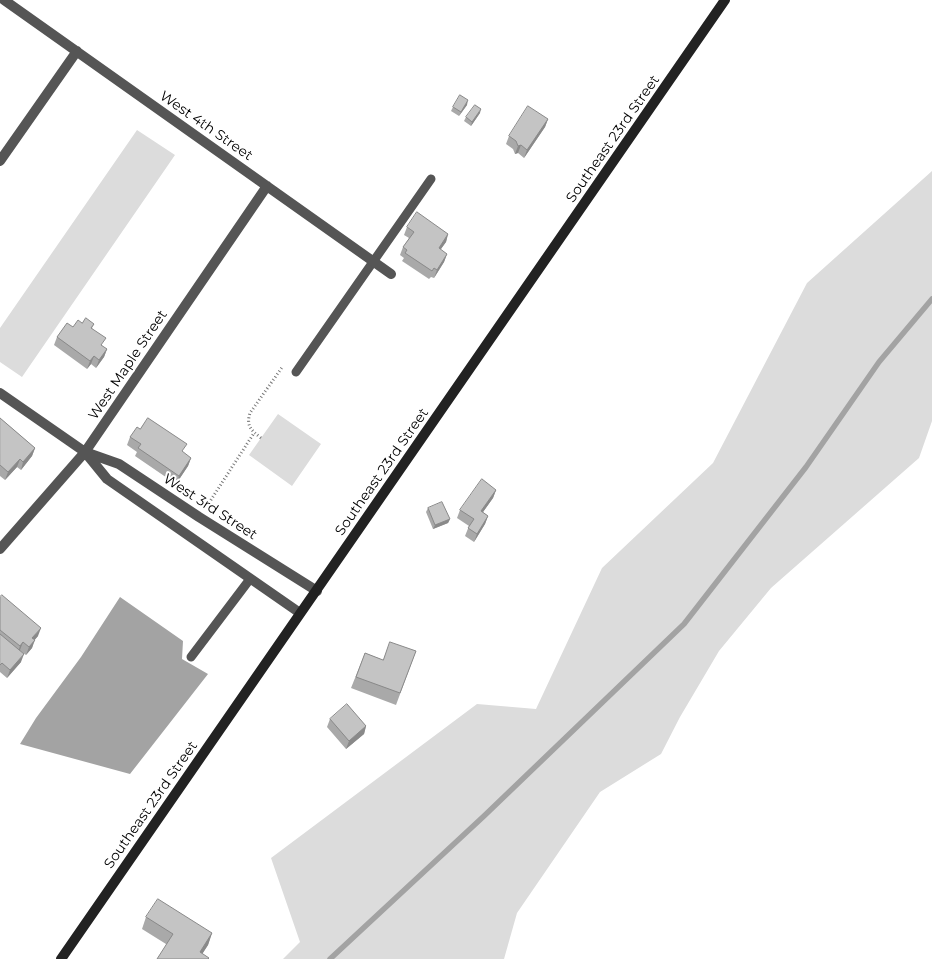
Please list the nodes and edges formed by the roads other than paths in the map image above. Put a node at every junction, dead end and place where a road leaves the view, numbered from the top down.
1 (4, 0) edge
2 (726, 0) edge
3 (77, 51) junction
4 (0, 161) edge
5 (431, 179) dead end
6 (267, 186) junction
7 (373, 261) junction
8 (391, 274) dead end
9 (296, 372) dead end
10 (0, 393) edge
11 (85, 452) junction
12 (0, 549) edge
13 (250, 579) junction
14 (317, 590) junction
15 (300, 614) junction
16 (191, 657) dead end
17 (61, 959) edge

1 - 3 street, West 4th Street
2 - 14 street, Southeast 23rd Street
3 - 4 street
3 - 6 street, West 4th Street
5 - 7 lane
6 - 7 street, West 4th Street
6 - 11 street, West Maple Street
7 - 8 street, West 4th Street
7 - 9 lane
10 - 11 street, West 3rd Street
11 - 12 street, West Maple Street
11 - 13 street, West 3rd Street
11 - 14 street, West 3rd Street
13 - 15 street, West 3rd Street
13 - 16 lane
14 - 15 street, Southeast 23rd Street
15 - 17 street, Southeast 23rd Street

